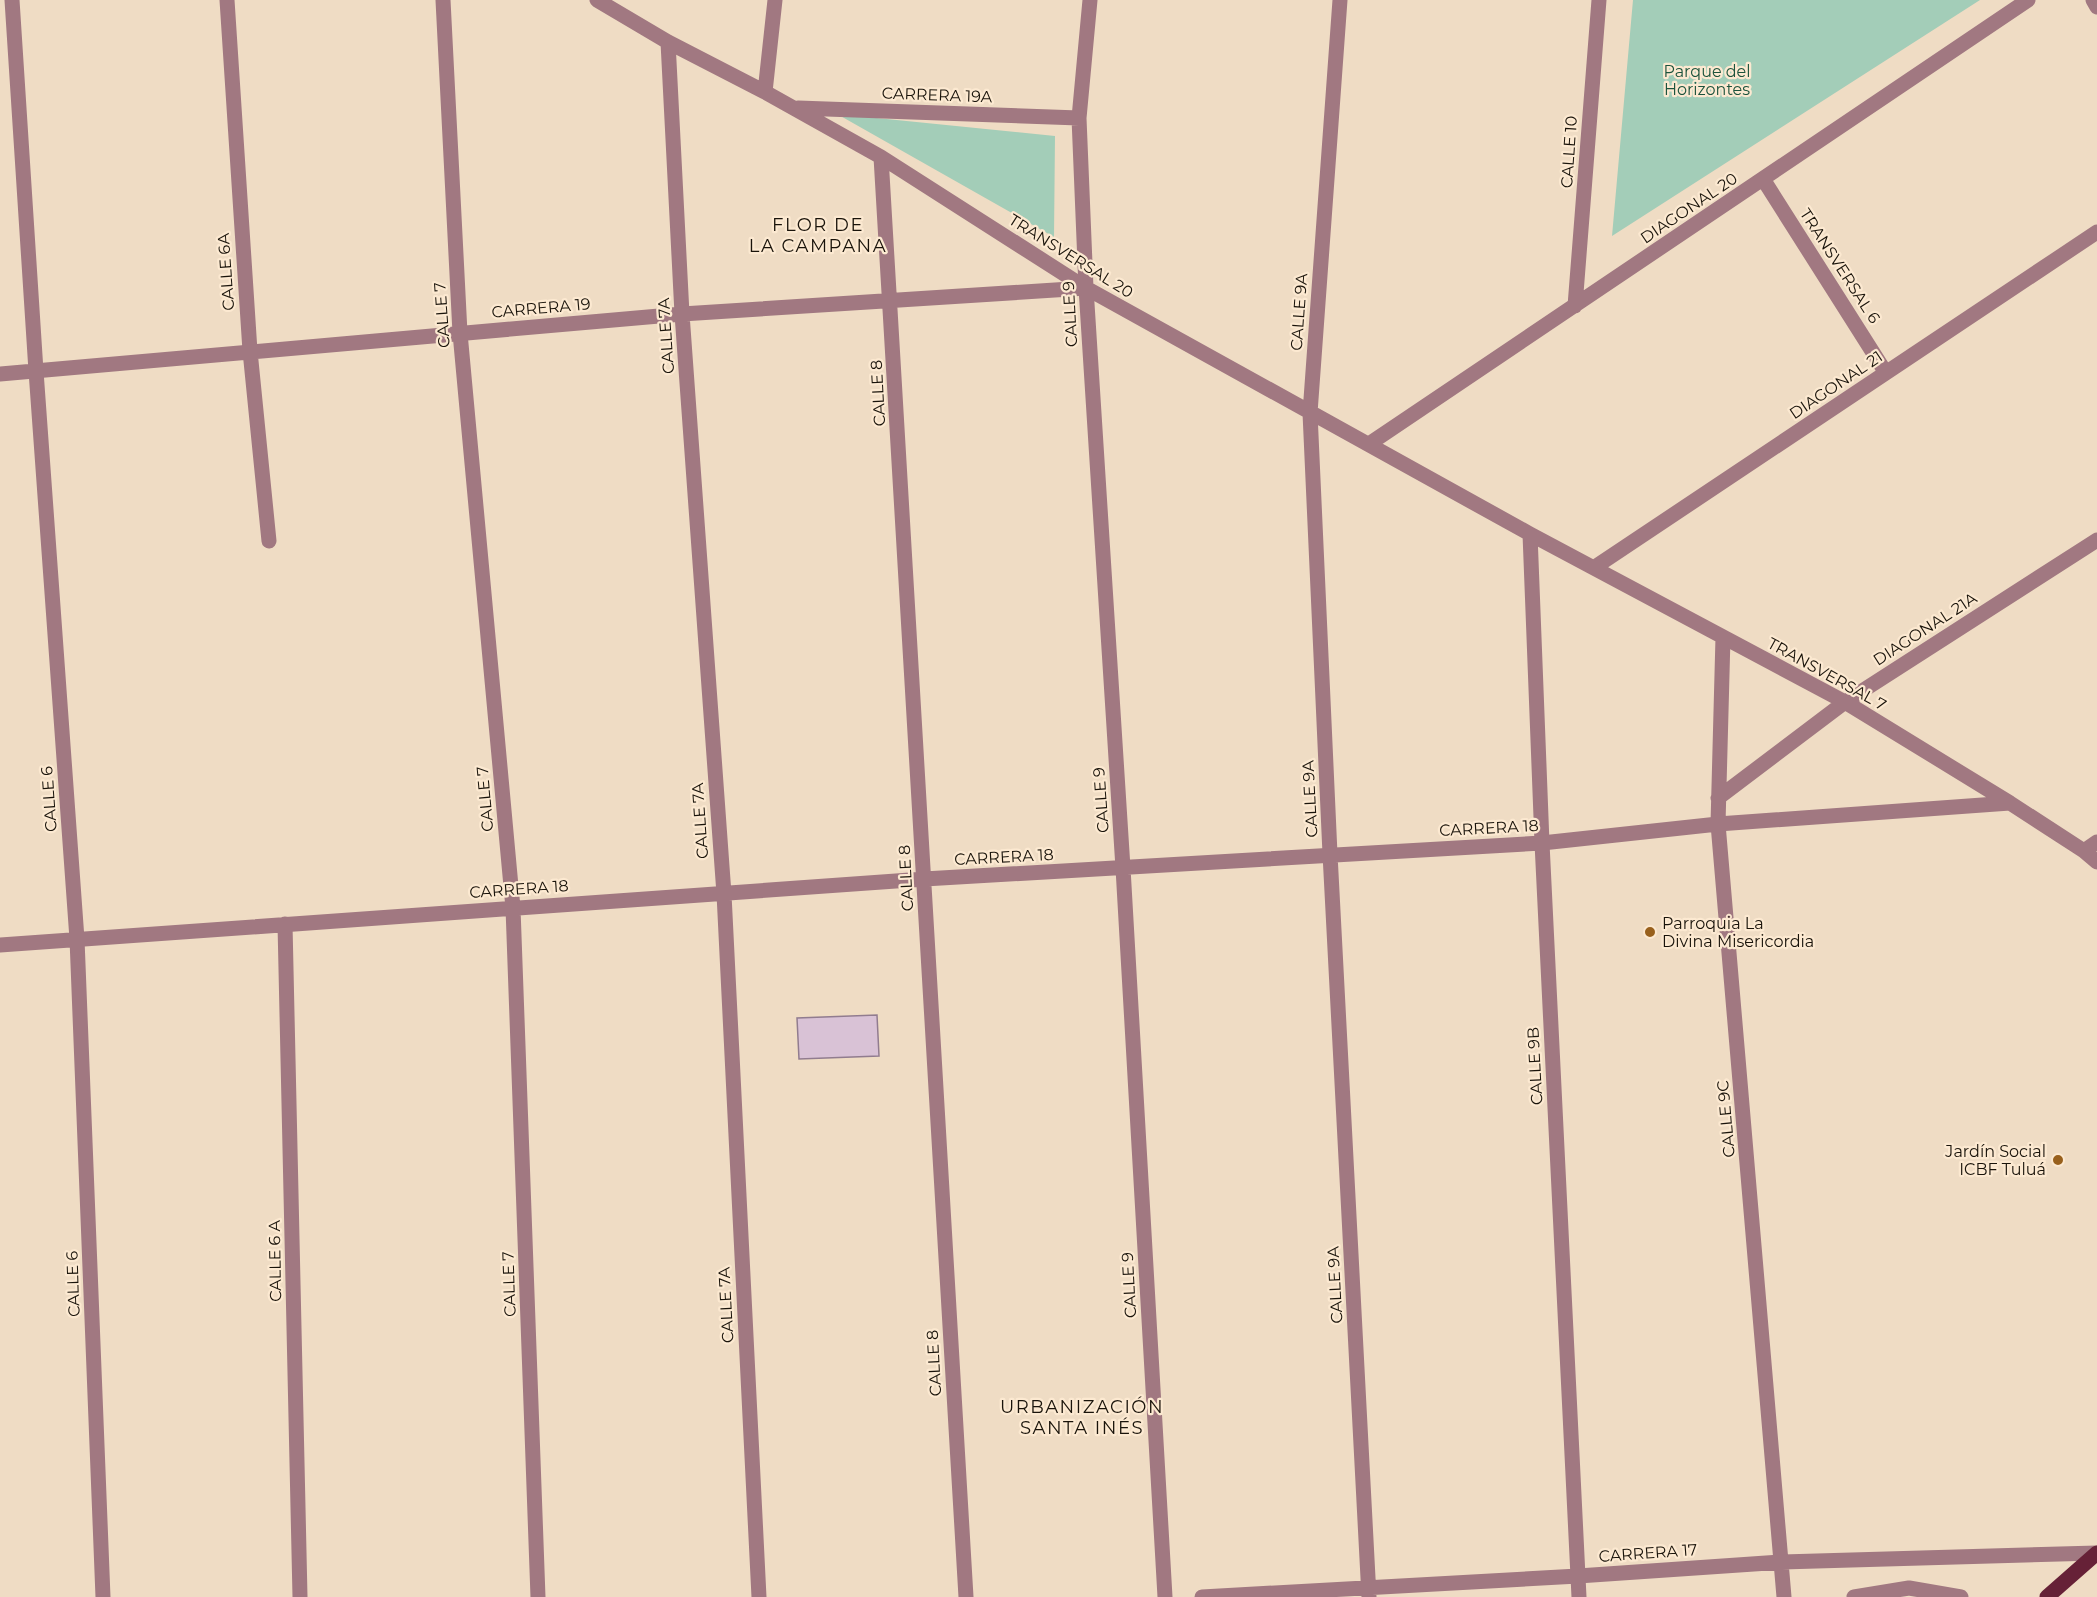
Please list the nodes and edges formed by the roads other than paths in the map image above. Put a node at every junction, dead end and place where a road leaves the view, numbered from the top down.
1 (12, 0) edge
2 (227, 0) edge
3 (443, 0) edge
4 (597, 0) edge
5 (775, 0) edge
6 (1090, 0) edge
7 (1340, 0) edge
8 (1599, 0) edge
9 (2028, 0) edge
10 (2092, 0) edge
11 (2097, 7) edge
12 (668, 42) junction
13 (765, 92) junction
14 (794, 108) junction
15 (1079, 118) junction
16 (881, 157) junction
17 (1763, 179) junction
18 (2097, 232) edge
19 (1086, 288) junction
20 (891, 301) junction
21 (1575, 306) junction
22 (682, 314) junction
23 (460, 333) junction
24 (250, 351) junction
25 (36, 371) junction
26 (1887, 373) junction
27 (0, 375) edge
28 (1310, 413) junction
29 (1369, 444) junction
30 (1530, 534) junction
31 (2097, 540) edge
32 (269, 541) dead end
33 (1595, 567) junction
34 (1723, 637) junction
35 (1845, 702) junction
36 (1718, 798) junction
37 (2010, 803) junction
38 (1718, 824) junction
39 (1542, 843) junction
40 (2091, 846) edge
41 (1330, 855) junction
42 (2097, 862) edge
43 (1123, 868) junction
44 (924, 879) junction
45 (724, 894) junction
46 (513, 908) junction
47 (285, 924) junction
48 (77, 939) junction
49 (0, 945) edge
50 (2097, 1553) edge
51 (1782, 1562) junction
52 (1578, 1576) junction
53 (1369, 1592) edge
54 (103, 1597) edge
55 (300, 1597) edge
56 (538, 1597) edge
57 (759, 1597) edge
58 (966, 1597) edge
59 (1166, 1597) edge
60 (1202, 1597) edge
61 (1579, 1597) edge
62 (1784, 1597) edge
63 (1854, 1597) edge
64 (1961, 1597) edge
65 (2047, 1597) edge

1 - 25 street, CALLE 6
2 - 24 street, CALLE 6A
3 - 23 street, CALLE 7
4 - 12 street, TRANSVERSAL 20
5 - 13 street
6 - 15 street, CALLE 9
7 - 28 street, CALLE 9A
8 - 21 street, CALLE 10
9 - 17 street, DIAGONAL 20
10 - 11 street
12 - 13 street, TRANSVERSAL 20
12 - 22 street, CALLE 7A
13 - 14 street, TRANSVERSAL 20
14 - 15 street, CARRERA 19A
14 - 16 street, TRANSVERSAL 20
15 - 19 street, CALLE 9
16 - 19 street, TRANSVERSAL 20
16 - 20 street, CALLE 8
17 - 21 street, DIAGONAL 20
17 - 26 street, TRANSVERSAL 6
18 - 26 street, DIAGONAL 21
19 - 20 street, CARRERA 19
19 - 28 street, TRANSVERSAL 20
19 - 43 street, CALLE 9
20 - 22 street, CARRERA 19
20 - 44 street, CALLE 8
21 - 29 street, DIAGONAL 20
22 - 23 street, CARRERA 19
22 - 45 street, CALLE 7A
23 - 24 street, CARRERA 19
23 - 46 street, CALLE 7
24 - 25 street, CARRERA 19
24 - 32 street, CALLE 6A
25 - 27 street, CARRERA 19
25 - 48 street, CALLE 6
26 - 33 street, DIAGONAL 21
28 - 29 street, TRANSVERSAL 20
28 - 41 street, CALLE 9A
29 - 30 street, TRANSVERSAL 20
30 - 33 street, TRANSVERSAL 7
30 - 39 street, CALLE 9B
31 - 35 street, DIAGONAL 21A
33 - 34 street, TRANSVERSAL 7
34 - 35 street, TRANSVERSAL 7
34 - 36 street, CALLE 9C
35 - 36 street, DIAGONAL 21A
35 - 37 street, TRANSVERSAL 7
36 - 38 street, CALLE 9C
37 - 38 street, CARRERA 18
37 - 40 street, TRANSVERSAL 7
38 - 39 street, CARRERA 18
38 - 51 street, CALLE 9C
39 - 41 street, CARRERA 18
39 - 52 street, CALLE 9B
40 - 42 street, TRANSVERSAL 7
41 - 43 street, CARRERA 18
41 - 53 street, CALLE 9A
43 - 44 street, CARRERA 18
43 - 59 street, CALLE 9
44 - 45 street, CARRERA 18
44 - 58 street, CALLE 8
45 - 46 street, CARRERA 18
45 - 57 street, CALLE 7A
46 - 47 street, CARRERA 18
46 - 56 street, CALLE 7
47 - 48 street, CARRERA 18
47 - 55 street, CALLE 6 A
48 - 49 street, CARRERA 18
48 - 54 street, CALLE 6
50 - 51 street, CARRERA 17
50 - 65 main road
51 - 52 street, CARRERA 17
51 - 62 street, CALLE 9C
52 - 53 street, CARRERA 17
52 - 61 street, CALLE 9B
53 - 60 street, CARRERA 17
63 - 64 street

